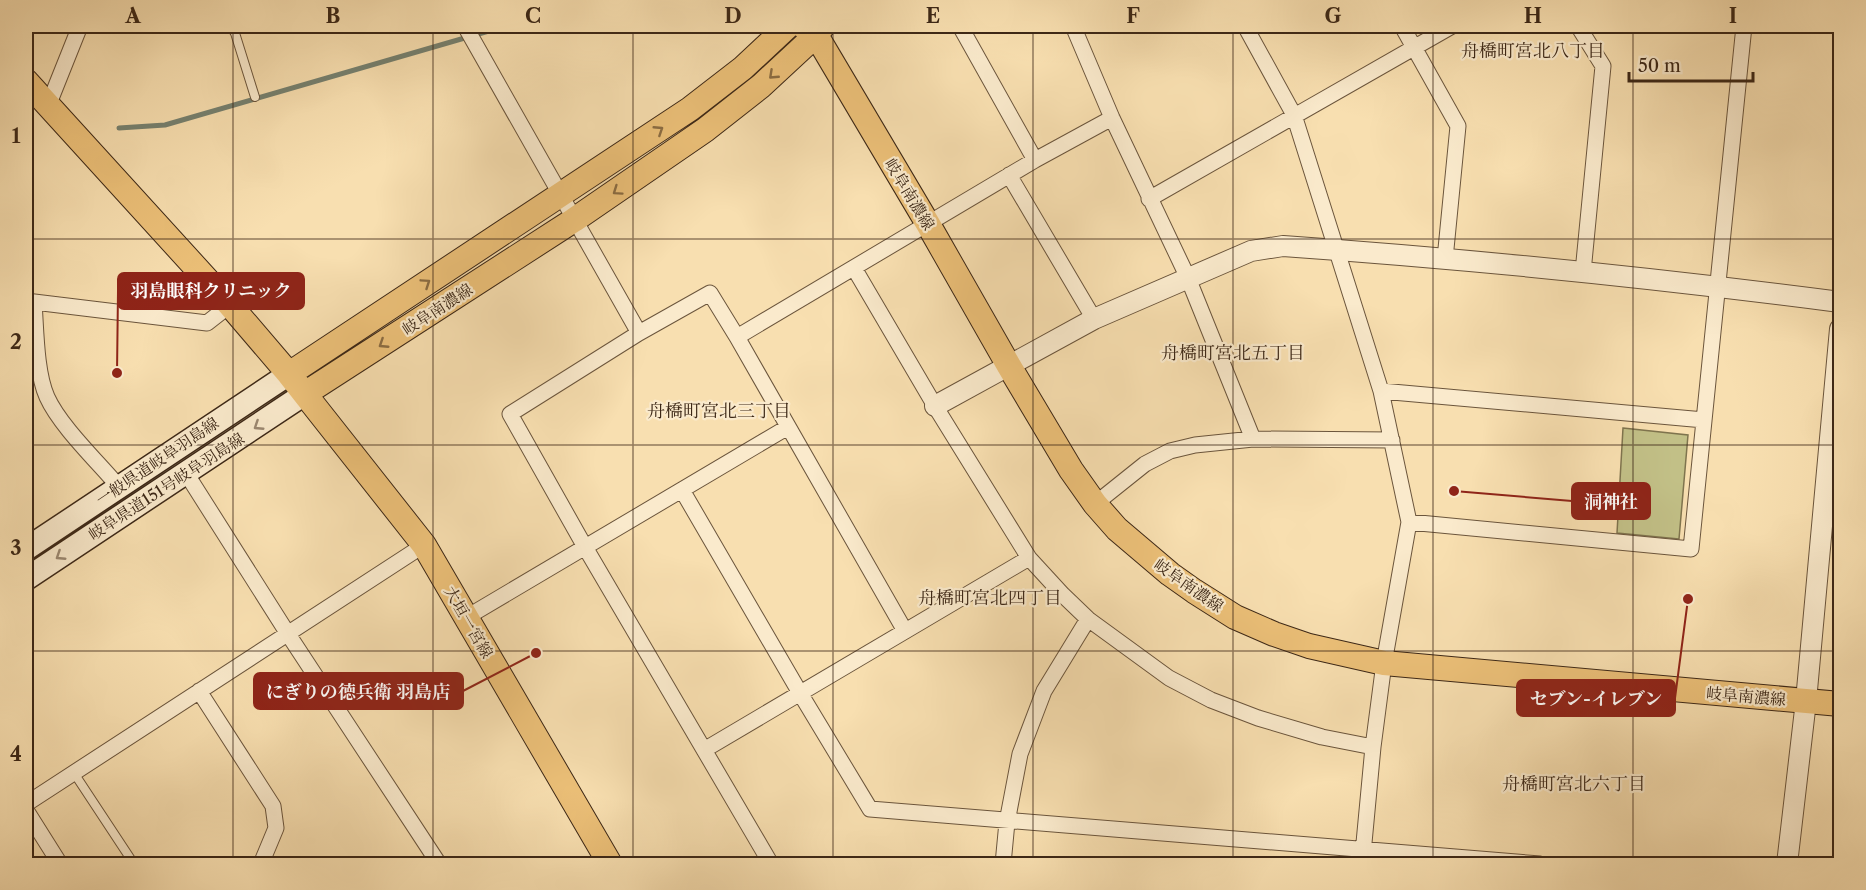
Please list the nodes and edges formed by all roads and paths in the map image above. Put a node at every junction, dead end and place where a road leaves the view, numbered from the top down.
1 (80, 26) edge
2 (230, 26) edge
3 (788, 26) edge
4 (960, 26) edge
5 (1073, 26) edge
6 (1245, 26) edge
7 (1402, 26) edge
8 (1452, 26) edge
9 (1578, 26) edge
10 (1744, 26) edge
11 (468, 28) edge
12 (814, 29) edge
13 (1415, 47) junction
14 (26, 81) edge
15 (255, 97) dead end
16 (48, 106) junction
17 (1294, 115) junction
18 (1112, 118) junction
19 (1035, 160) junction
20 (1009, 176) junction
21 (560, 194) junction
22 (1149, 199) junction
23 (574, 220) junction
24 (928, 224) junction
25 (1336, 250) junction
26 (1445, 259) junction
27 (854, 268) junction
28 (1583, 272) junction
29 (1188, 278) junction
30 (1718, 286) junction
31 (30, 301) edge
32 (1840, 302) edge
33 (230, 305) junction
34 (1094, 319) junction
35 (1840, 329) edge
36 (639, 333) junction
37 (737, 337) junction
38 (32, 353) edge
39 (1009, 366) junction
40 (290, 374) junction
41 (1381, 392) junction
42 (306, 393) junction
43 (935, 406) junction
44 (1704, 420) junction
45 (788, 427) junction
46 (1253, 440) junction
47 (1392, 440) junction
48 (186, 473) junction
49 (119, 487) junction
50 (682, 490) junction
51 (1095, 504) junction
52 (1409, 522) junction
53 (424, 545) junction
54 (585, 547) junction
55 (26, 549) edge
56 (1029, 558) junction
57 (26, 579) edge
58 (467, 617) junction
59 (1088, 619) junction
60 (905, 632) junction
61 (288, 634) junction
62 (1384, 663) junction
63 (199, 691) junction
64 (800, 693) junction
65 (1806, 701) junction
66 (1840, 704) edge
67 (1373, 747) junction
68 (704, 750) junction
69 (74, 773) junction
70 (26, 804) edge
71 (26, 810) edge
72 (1008, 822) junction
73 (1364, 848) junction
74 (132, 861) dead end
75 (60, 864) edge
76 (261, 864) edge
77 (439, 864) edge
78 (610, 864) edge
79 (771, 864) edge
80 (1003, 864) edge
81 (1362, 864) edge
82 (1540, 864) edge
83 (1787, 864) edge

1 - 16 street
2 - 15 lane
21 -> 3 main road, 岐阜南濃線
4 - 19 street
5 - 18 street
6 - 17 street
7 - 13 street
8 - 13 street
9 - 28 street
10 - 30 street
11 - 21 street
12 -> 23 main road, 岐阜南濃線
12 - 24 main road, 岐阜南濃線
13 - 17 street
13 - 26 street
14 - 16 main road
16 - 33 main road
17 - 22 street
17 - 25 street
18 - 19 street
18 - 22 street
19 - 20 street
20 - 24 street
20 - 34 street
21 - 23 street
40 -> 21 main road, 岐阜南濃線
22 - 29 street
23 - 36 street
23 -> 42 main road, 岐阜南濃線
24 - 27 street
24 - 39 main road, 岐阜南濃線
25 - 26 street
25 - 29 street
25 - 41 street
26 - 28 street
27 - 37 street
27 - 43 street
28 - 30 street
29 - 34 street
29 - 46 street
30 - 32 street
30 - 44 street
31 - 33 street
31 - 38 street
33 - 40 main road
34 - 39 street
35 - 65 street
36 - 37 street
36 - 54 street
37 - 45 street
38 - 49 street
39 - 43 street
39 - 51 main road, 岐阜南濃線
40 - 42 main road
40 - 49 main road, 一般県道岐阜羽島線
41 - 44 street
41 - 47 street
42 -> 48 main road, 岐阜県道151号岐阜羽島線
42 - 53 main road, 大垣一宮線
43 - 56 street
44 - 52 street
45 - 50 street
45 - 60 street
46 - 47 street
46 - 51 street
47 - 52 street
48 -> 57 main road, 岐阜県道151号岐阜羽島線
48 - 61 street
49 - 55 main road, 一般県道岐阜羽島線
50 - 54 street
50 - 64 street
51 - 62 main road, 岐阜南濃線
52 - 62 street
53 - 58 main road, 大垣一宮線
53 - 61 street
54 - 58 street
54 - 68 street
56 - 59 street
56 - 60 street
58 - 78 main road, 大垣一宮線
59 - 67 street
59 - 72 street
60 - 64 street
61 - 63 street
61 - 77 street
62 - 65 main road, 岐阜南濃線
62 - 67 street
63 - 69 street
63 - 76 street
64 - 68 street
64 - 72 street
65 - 66 main road, 岐阜南濃線
65 - 83 street
67 - 73 street
68 - 79 street
69 - 70 street
69 - 74 lane
71 - 75 street
72 - 73 street
72 - 80 street
73 - 81 street
73 - 82 street

